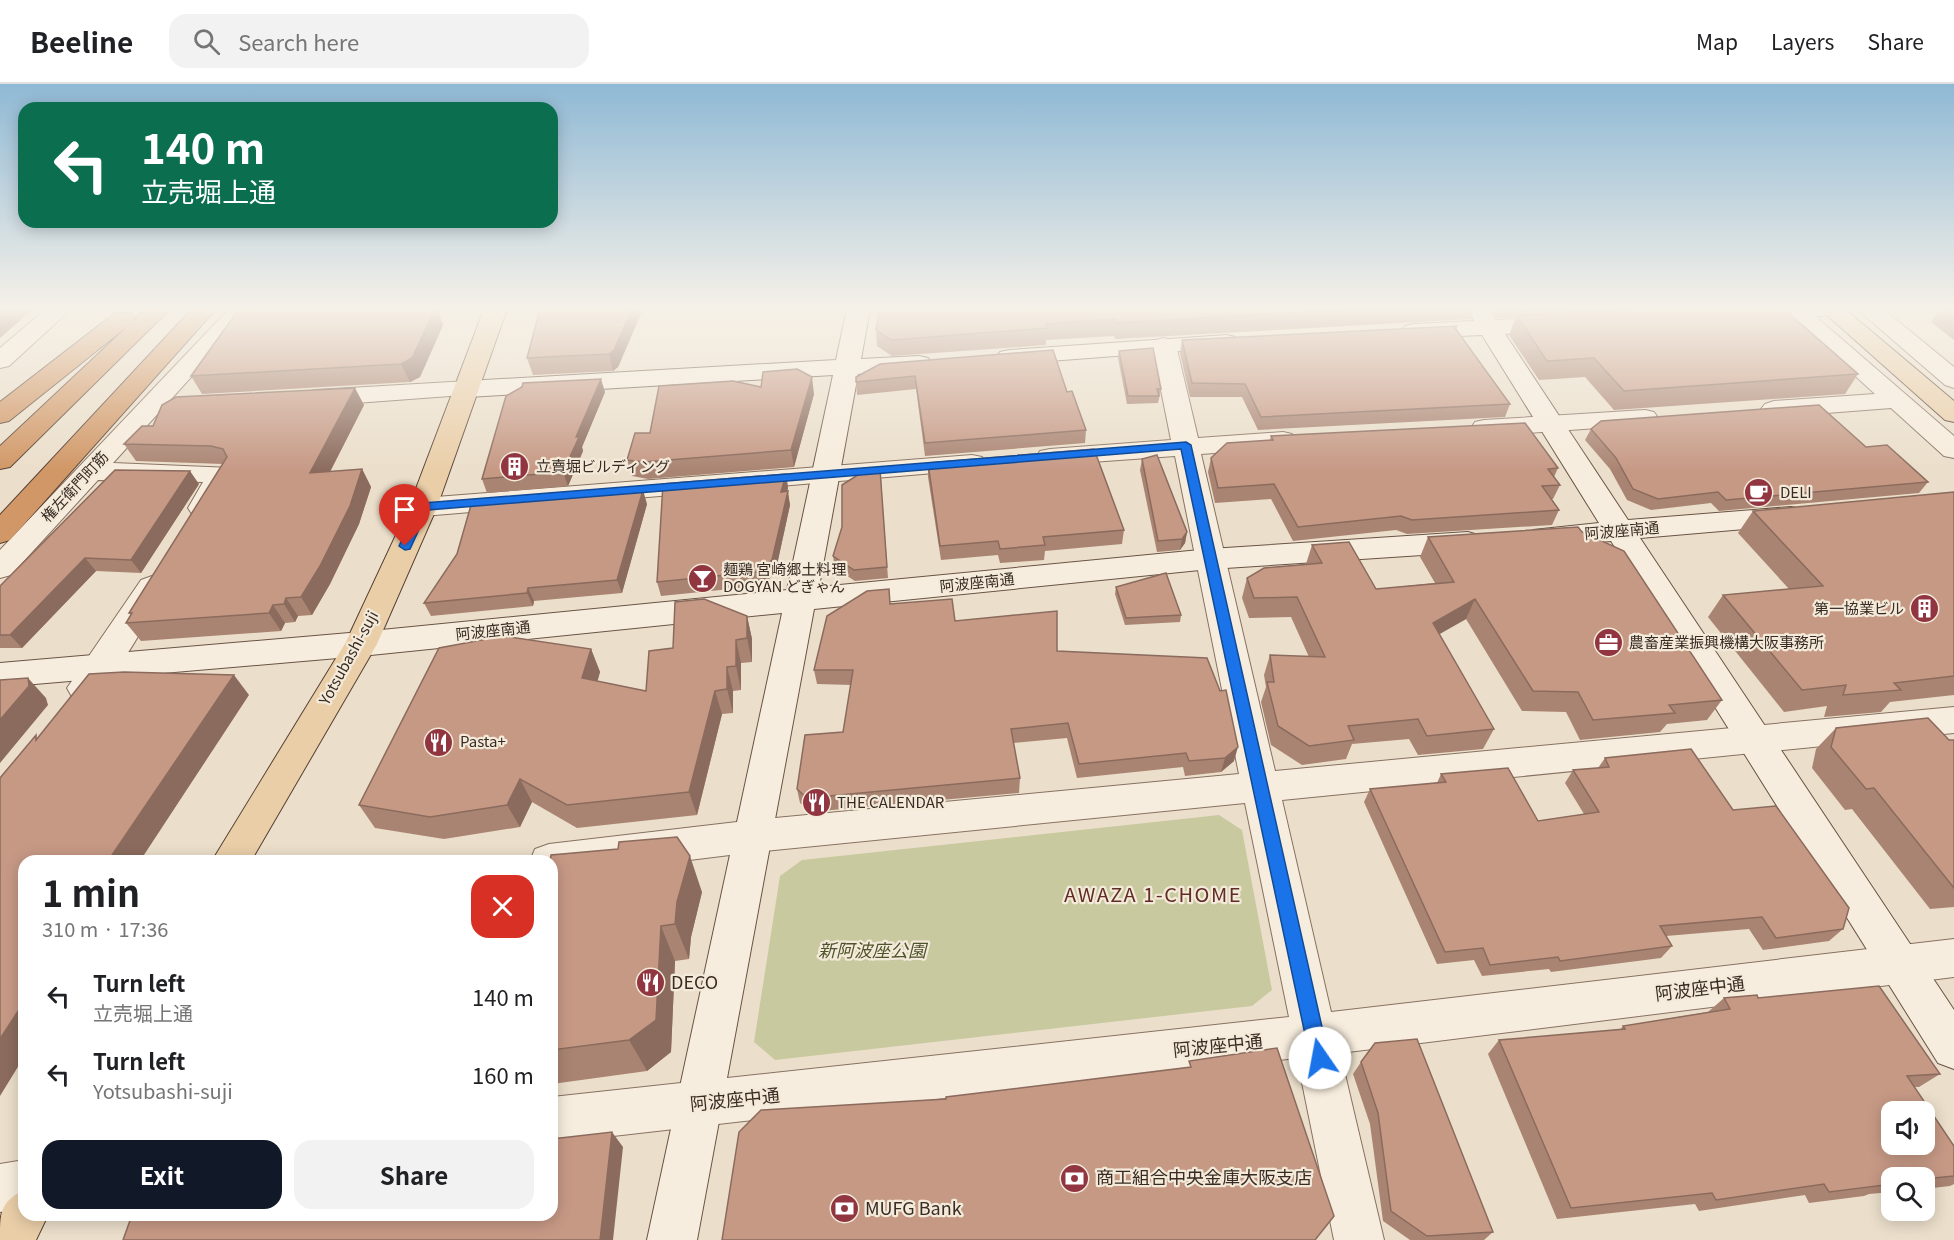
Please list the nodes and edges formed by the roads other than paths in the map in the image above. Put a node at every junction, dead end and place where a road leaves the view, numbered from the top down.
1 (66, 363) edge
2 (103, 363) edge
3 (156, 363) edge
4 (192, 363) edge
5 (477, 363) edge
6 (848, 363) edge
7 (928, 363) edge
8 (1168, 363) edge
9 (1512, 363) edge
10 (1854, 363) edge
11 (1894, 363) edge
12 (1933, 363) edge
13 (847, 369) junction
14 (1954, 380) edge
15 (468, 390) junction
16 (292, 399) edge
17 (1896, 400) junction
18 (187, 405) edge
19 (151, 407) junction
20 (1749, 411) edge
21 (1954, 414) edge
22 (0, 415) edge
23 (1668, 416) edge
24 (1551, 424) junction
25 (1457, 430) edge
26 (32, 431) junction
27 (1304, 439) edge
28 (1186, 445) junction
29 (1954, 450) edge
30 (0, 461) edge
31 (0, 468) edge
32 (90, 471) junction
33 (826, 476) junction
34 (423, 507) junction
35 (1823, 513) edge
36 (1620, 532) junction
37 (0, 533) edge
38 (184, 535) edge
39 (1210, 559) junction
40 (165, 565) edge
41 (0, 568) edge
42 (801, 601) junction
43 (361, 644) junction
44 (102, 666) junction
45 (0, 675) edge
46 (65, 711) edge
47 (1954, 720) edge
48 (1754, 741) junction
49 (1261, 787) junction
50 (754, 836) junction
51 (235, 855) edge
52 (558, 860) edge
53 (1954, 958) edge
54 (1899, 964) junction
55 (1315, 1035) junction
56 (1954, 1048) edge
57 (699, 1104) junction
58 (558, 1119) edge
59 (18, 1185) edge
60 (0, 1188) edge
61 (20, 1221) edge
62 (9, 1240) edge
63 (672, 1240) edge
64 (1359, 1240) edge

1 - 22 highway
2 - 26 highway
3 - 37 highway
4 - 19 street, 権左衛門町筋
5 - 15 main road, Yotsubashi-suji
6 - 13 street
7 - 13 street
8 - 28 street
9 - 24 street
10 - 17 street
11 - 21 main road
12 - 14 street
13 - 15 street
13 - 33 street
15 - 16 street
15 - 34 main road, Yotsubashi-suji
17 - 20 street
17 - 29 street
18 - 19 street
19 - 32 street, 権左衛門町筋
23 - 24 street
24 - 25 street
24 - 36 street
26 - 30 highway
26 - 31 highway
27 - 28 street
28 - 33 street
28 - 39 street
32 - 38 street
32 - 41 street, 権左衛門町筋
33 - 34 street
33 - 42 street
34 - 43 main road, Yotsubashi-suji
35 - 36 street, 阿波座南通
36 - 39 street, 阿波座南通
36 - 48 street
39 - 42 street, 阿波座南通
39 - 49 street
40 - 44 street
42 - 43 street, 阿波座南通
42 - 50 street
43 - 44 street, 阿波座南通
43 - 51 main road, Yotsubashi-suji
44 - 45 street, 阿波座南通
44 - 46 street
47 - 48 street
48 - 49 street
48 - 54 street
49 - 50 street
49 - 55 street
50 - 52 street
50 - 57 street
53 - 54 street, 阿波座中通
54 - 55 street, 阿波座中通
54 - 56 street
55 - 57 street, 阿波座中通
55 - 64 street
57 - 58 street, 阿波座中通
57 - 63 street
59 - 60 street
61 - 62 main road

